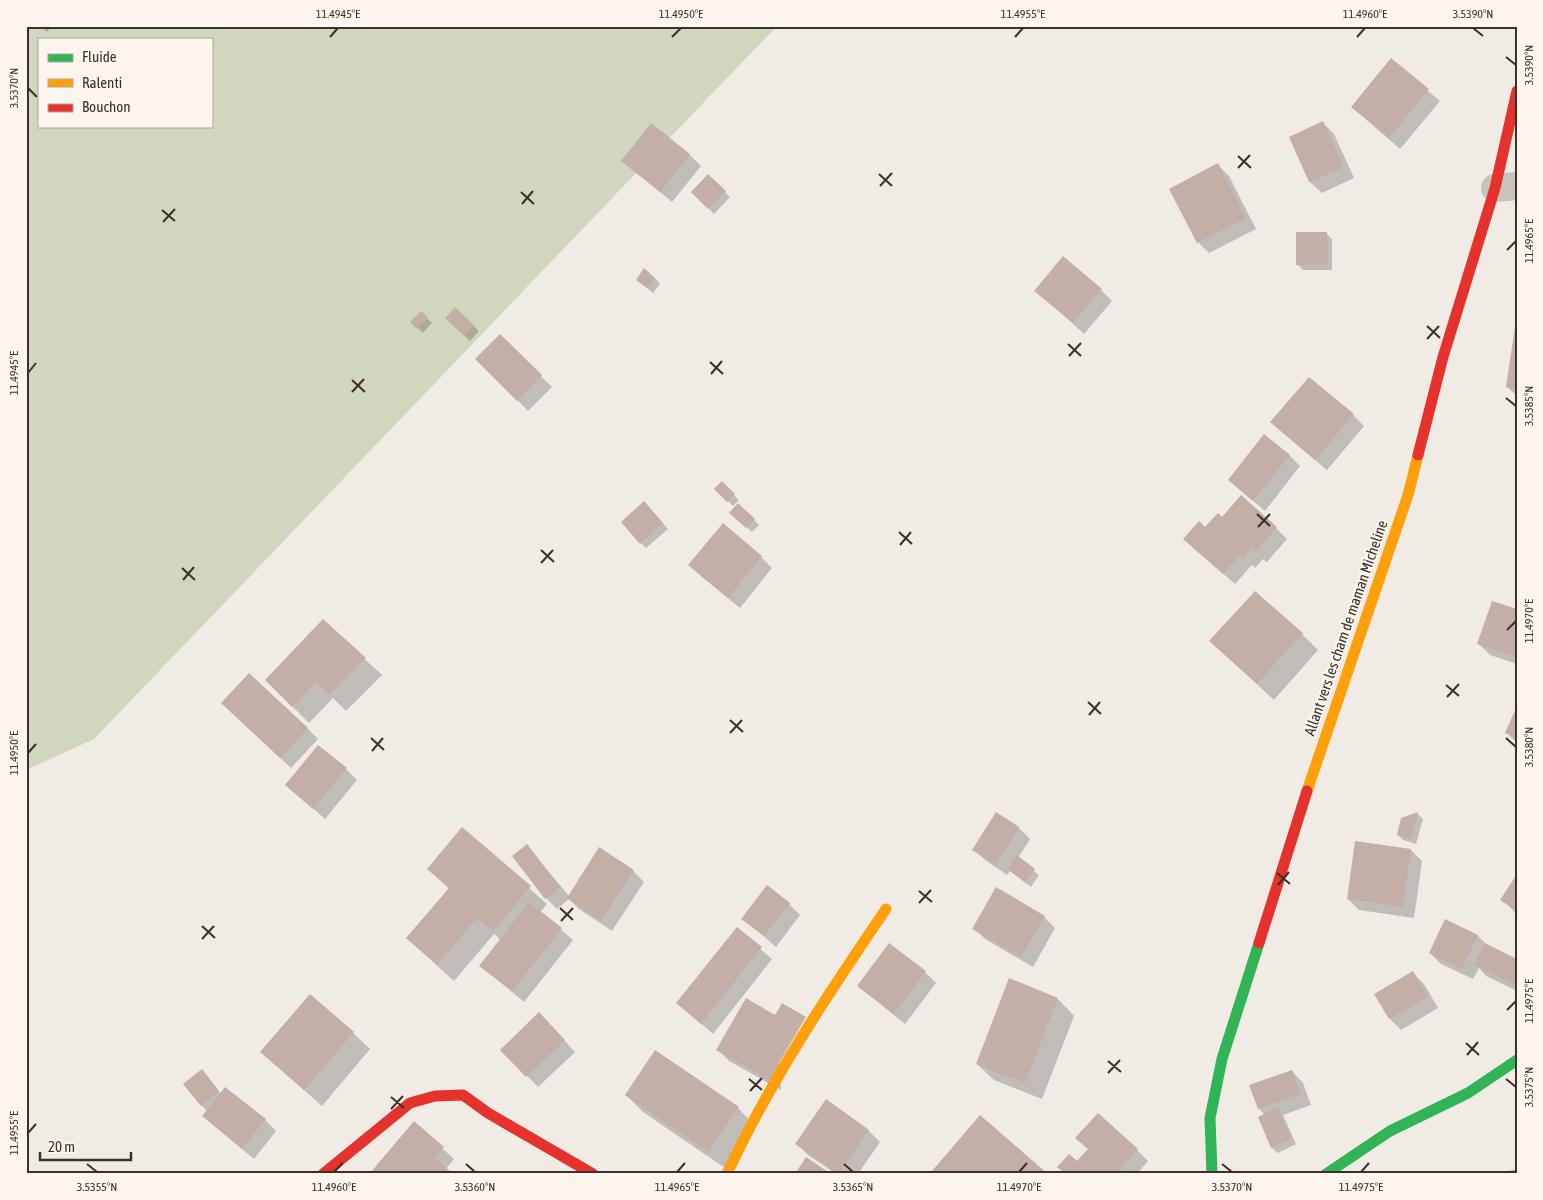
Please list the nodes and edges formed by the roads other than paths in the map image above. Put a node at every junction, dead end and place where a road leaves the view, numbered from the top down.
1 (1517, 91) edge
2 (1506, 187) edge
3 (886, 909) dead end
4 (1517, 1060) edge
5 (323, 1174) edge
6 (593, 1174) edge
7 (727, 1174) edge
8 (1212, 1174) edge
9 (1326, 1174) edge

1 - 2 street, Allant vers les cham de maman Micheline
2 - 8 street, Allant vers les cham de maman Micheline
3 - 7 street
4 - 9 street
5 - 6 street

